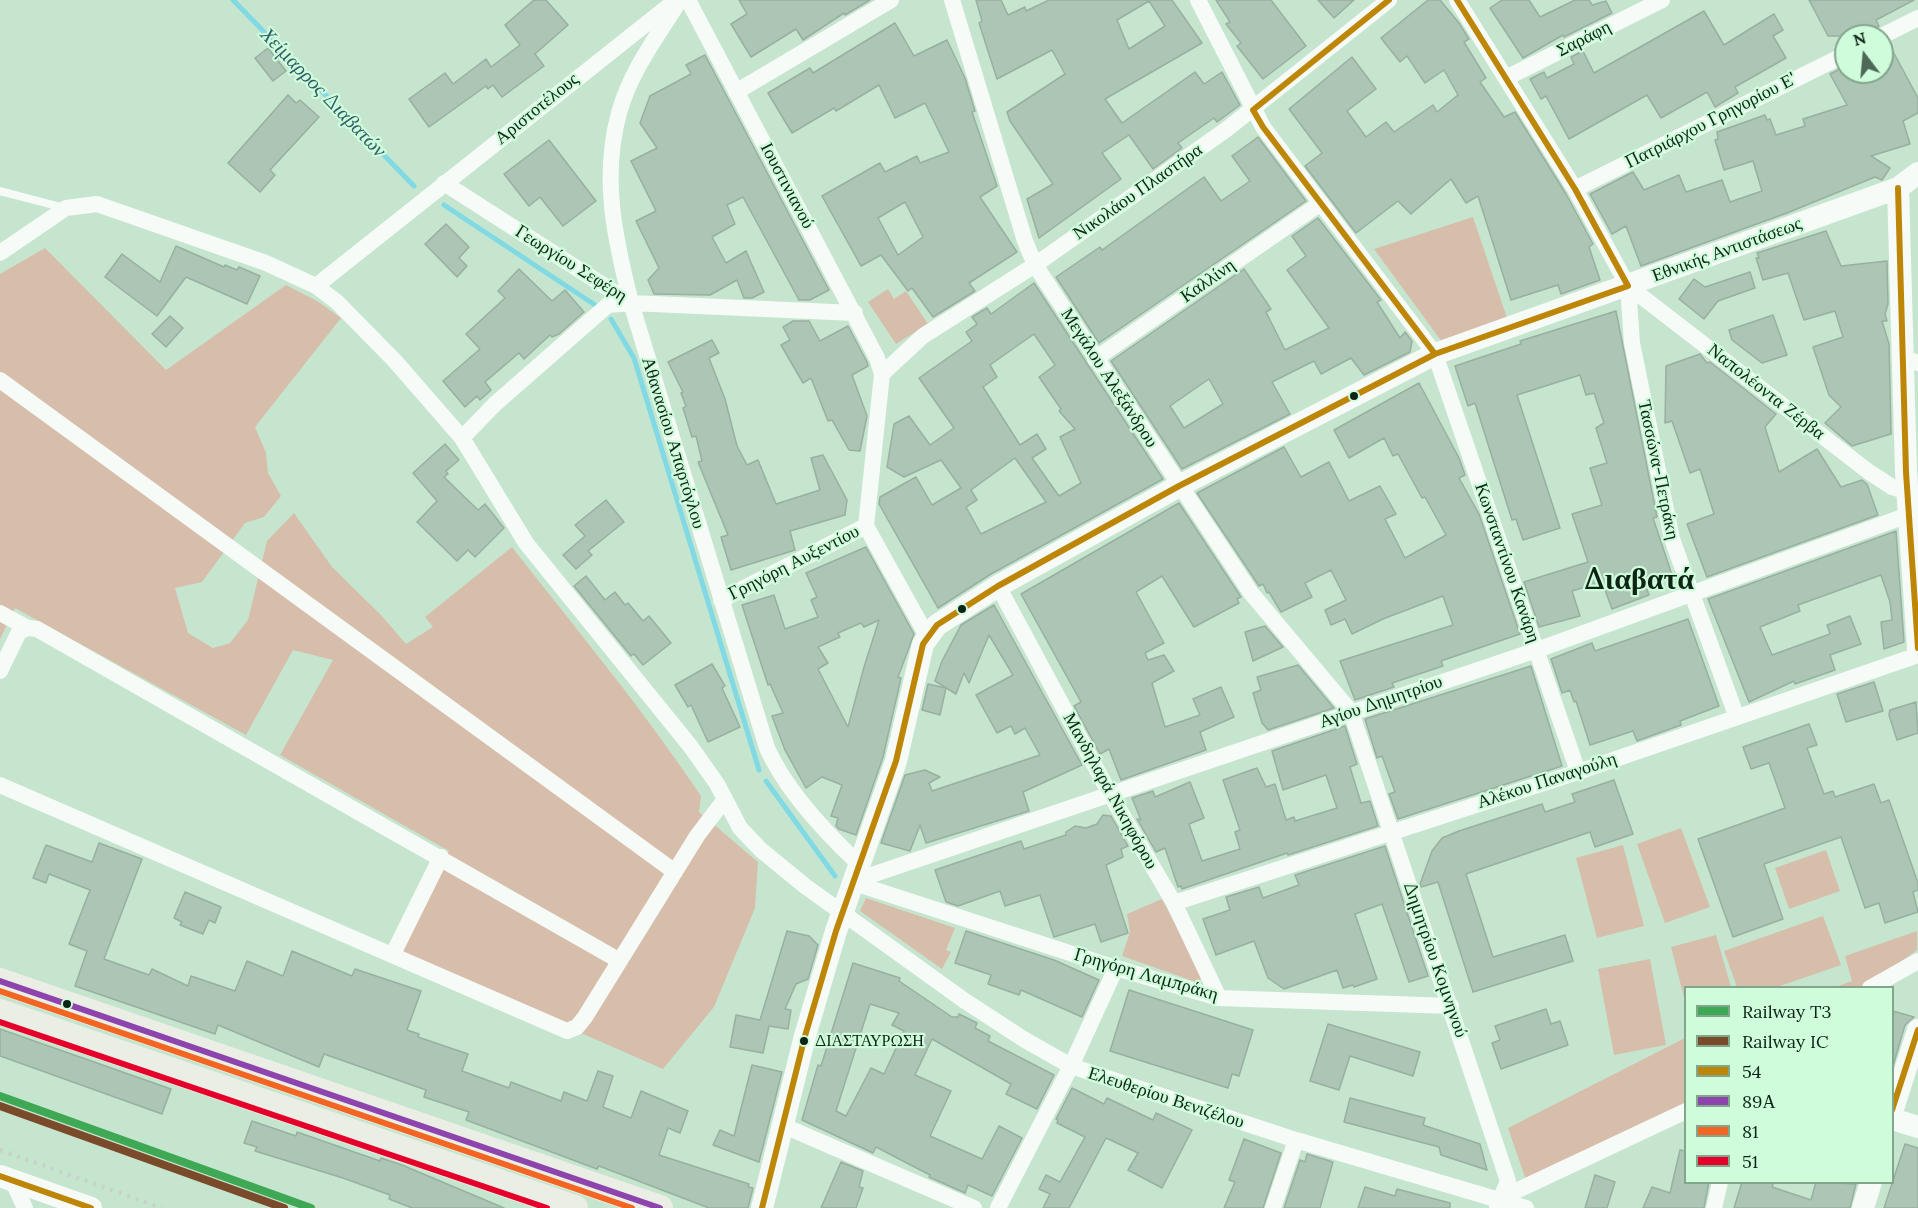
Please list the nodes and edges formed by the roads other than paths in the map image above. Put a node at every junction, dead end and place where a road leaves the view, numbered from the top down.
1 (678, 0) edge
2 (688, 0) edge
3 (891, 0) edge
4 (952, 0) edge
5 (1198, 0) edge
6 (1389, 0) edge
7 (1457, 0) edge
8 (1662, 0) edge
9 (1918, 18) edge
10 (1894, 30) edge
11 (1834, 60) edge
12 (1506, 78) junction
13 (736, 92) junction
14 (1253, 110) junction
15 (444, 183) junction
16 (1911, 183) edge
17 (1575, 189) junction
18 (0, 191) edge
19 (1321, 203) junction
20 (66, 208) junction
21 (0, 253) edge
22 (1035, 265) junction
23 (316, 286) junction
24 (1628, 286) junction
25 (631, 303) junction
26 (855, 313) junction
27 (1435, 354) junction
28 (1095, 359) junction
29 (1911, 360) edge
30 (882, 374) junction
31 (0, 380) edge
32 (462, 438) junction
33 (1179, 486) junction
34 (1907, 492) junction
35 (1908, 515) junction
36 (866, 526) junction
37 (998, 586) junction
38 (1690, 594) junction
39 (1916, 594) edge
40 (721, 600) junction
41 (0, 613) edge
42 (28, 628) junction
43 (927, 636) junction
44 (1918, 648) edge
45 (1537, 650) junction
46 (1918, 655) edge
47 (0, 671) edge
48 (1351, 712) junction
49 (1736, 715) junction
50 (1578, 772) junction
51 (0, 784) edge
52 (1110, 794) junction
53 (725, 799) junction
54 (1392, 832) junction
55 (441, 857) junction
56 (675, 872) junction
57 (855, 873) junction
58 (1174, 903) junction
59 (841, 913) junction
60 (393, 954) junction
61 (620, 961) junction
62 (1918, 961) edge
63 (1116, 968) junction
64 (0, 981) edge
65 (1872, 986) edge
66 (1219, 998) junction
67 (1451, 1006) junction
68 (0, 1012) edge
69 (1918, 1030) edge
70 (1071, 1066) junction
71 (1894, 1109) edge
72 (1684, 1112) edge
73 (1894, 1119) edge
74 (784, 1126) junction
75 (1918, 1127) edge
76 (1296, 1140) junction
77 (6, 1178) edge
78 (1720, 1184) edge
79 (1870, 1184) edge
80 (1498, 1203) edge
81 (79, 1206) edge
82 (25, 1208) edge
83 (575, 1208) edge
84 (660, 1208) edge
85 (762, 1208) edge
86 (974, 1208) edge
87 (998, 1208) edge
88 (1273, 1208) edge
89 (1526, 1208) edge
90 (1714, 1208) edge
91 (1863, 1208) edge

1 - 15 street, Αριστοτέλους
1 - 25 street, Αθανασίου Απαρτόγλου
2 - 13 street, Ιουστινιανού
3 - 13 street
4 - 22 street, Μεγάλου Αλεξάνδρου
5 - 14 street, Κωνσταντίνου Κανάρη
6 - 14 street, Νικολάου Πλαστήρα
7 - 12 street
8 - 12 street, Σαράφη
9 - 10 street
11 - 17 street, Πατριάρχου Γρηγορίου Ε'
12 - 17 street
13 - 26 street, Ιουστινιανού
14 - 19 street, Κωνσταντίνου Κανάρη
14 - 22 street, Νικολάου Πλαστήρα
15 - 23 street, Αριστοτέλους
15 - 25 street, Γεωργίου Σεφέρη
16 - 24 main road, Εθνικής Αντιστάσεως
16 - 29 main road
17 - 24 street
18 - 20 lane
19 - 27 street, Κωνσταντίνου Κανάρη
19 - 28 street, Καλλίνη
20 - 21 street
20 - 23 street, Ελευθερίου Βενιζέλου
22 - 28 street, Μεγάλου Αλεξάνδρου
22 - 30 street, Νικολάου Πλαστήρα
23 - 32 street, Ελευθερίου Βενιζέλου
24 - 27 main road, Εθνικής Αντιστάσεως
24 - 34 street, Ναπολέοντα Ζέρβα
24 - 38 street, Τασσώνα-Πετράκη
25 - 26 street, Γεωργίου Σεφέρη
25 - 32 street
25 - 40 street, Αθανασίου Απαρτόγλου
26 - 30 street, Ιουστινιανού
27 - 33 main road, Εθνικής Αντιστάσεως
27 - 45 street, Κωνσταντίνου Κανάρη
28 - 33 street, Μεγάλου Αλεξάνδρου
29 - 34 main road
30 - 36 street
31 - 56 street
32 - 53 street, Ελευθερίου Βενιζέλου
33 - 37 main road, Εθνικής Αντιστάσεως
33 - 48 street, Μεγάλου Αλεξάνδρου
34 - 35 main road
35 - 38 street, Αγίου Δημητρίου
35 - 39 main road
36 - 40 street, Γρηγόρη Αυξεντίου
36 - 43 street
37 - 43 main road, Εθνικής Αντιστάσεως
37 - 52 street, Μανδηλαρά Νικηφόρου
38 - 45 street, Αγίου Δημητρίου
38 - 49 street, Τασσώνα-Πετράκη
39 - 44 main road
40 - 57 street, Αθανασίου Απαρτόγλου
41 - 42 street
42 - 47 street
42 - 55 street
43 - 57 main road
45 - 48 street, Αγίου Δημητρίου
45 - 50 street, Κωνσταντίνου Κανάρη
46 - 49 street, Αλέκου Παναγούλη
48 - 52 street, Αγίου Δημητρίου
48 - 54 street, Δημητρίου Κομνηνού
49 - 50 street, Αλέκου Παναγούλη
50 - 54 street, Αλέκου Παναγούλη
51 - 60 street
52 - 57 street, Αγίου Δημητρίου
52 - 58 street, Μανδηλαρά Νικηφόρου
53 - 56 street
53 - 59 street, Ελευθερίου Βενιζέλου
54 - 58 street, Αλέκου Παναγούλη
54 - 67 street, Δημητρίου Κομνηνού
55 - 60 street
55 - 61 street
56 - 61 street
57 - 59 main road
57 - 63 street, Γρηγόρη Λαμπράκη
58 - 66 street, Μανδηλαρά Νικηφόρου
59 - 70 street, Ελευθερίου Βενιζέλου
59 - 74 main road
60 - 61 street
62 - 65 street
63 - 66 street, Γρηγόρη Λαμπράκη
63 - 70 street
64 - 84 main road
66 - 67 street, Γρηγόρη Λαμπράκη
67 - 80 street, Δημητρίου Κομνηνού
68 - 83 main road
69 - 71 main road
70 - 76 street, Ελευθερίου Βενιζέλου
70 - 87 street
72 - 80 street
73 - 75 main road
74 - 85 main road
74 - 86 street
76 - 80 street, Ελευθερίου Βενιζέλου
76 - 88 street
77 - 81 main road
77 - 82 street
78 - 90 street
79 - 91 main road
80 - 89 street, Ελευθερίου Βενιζέλου

